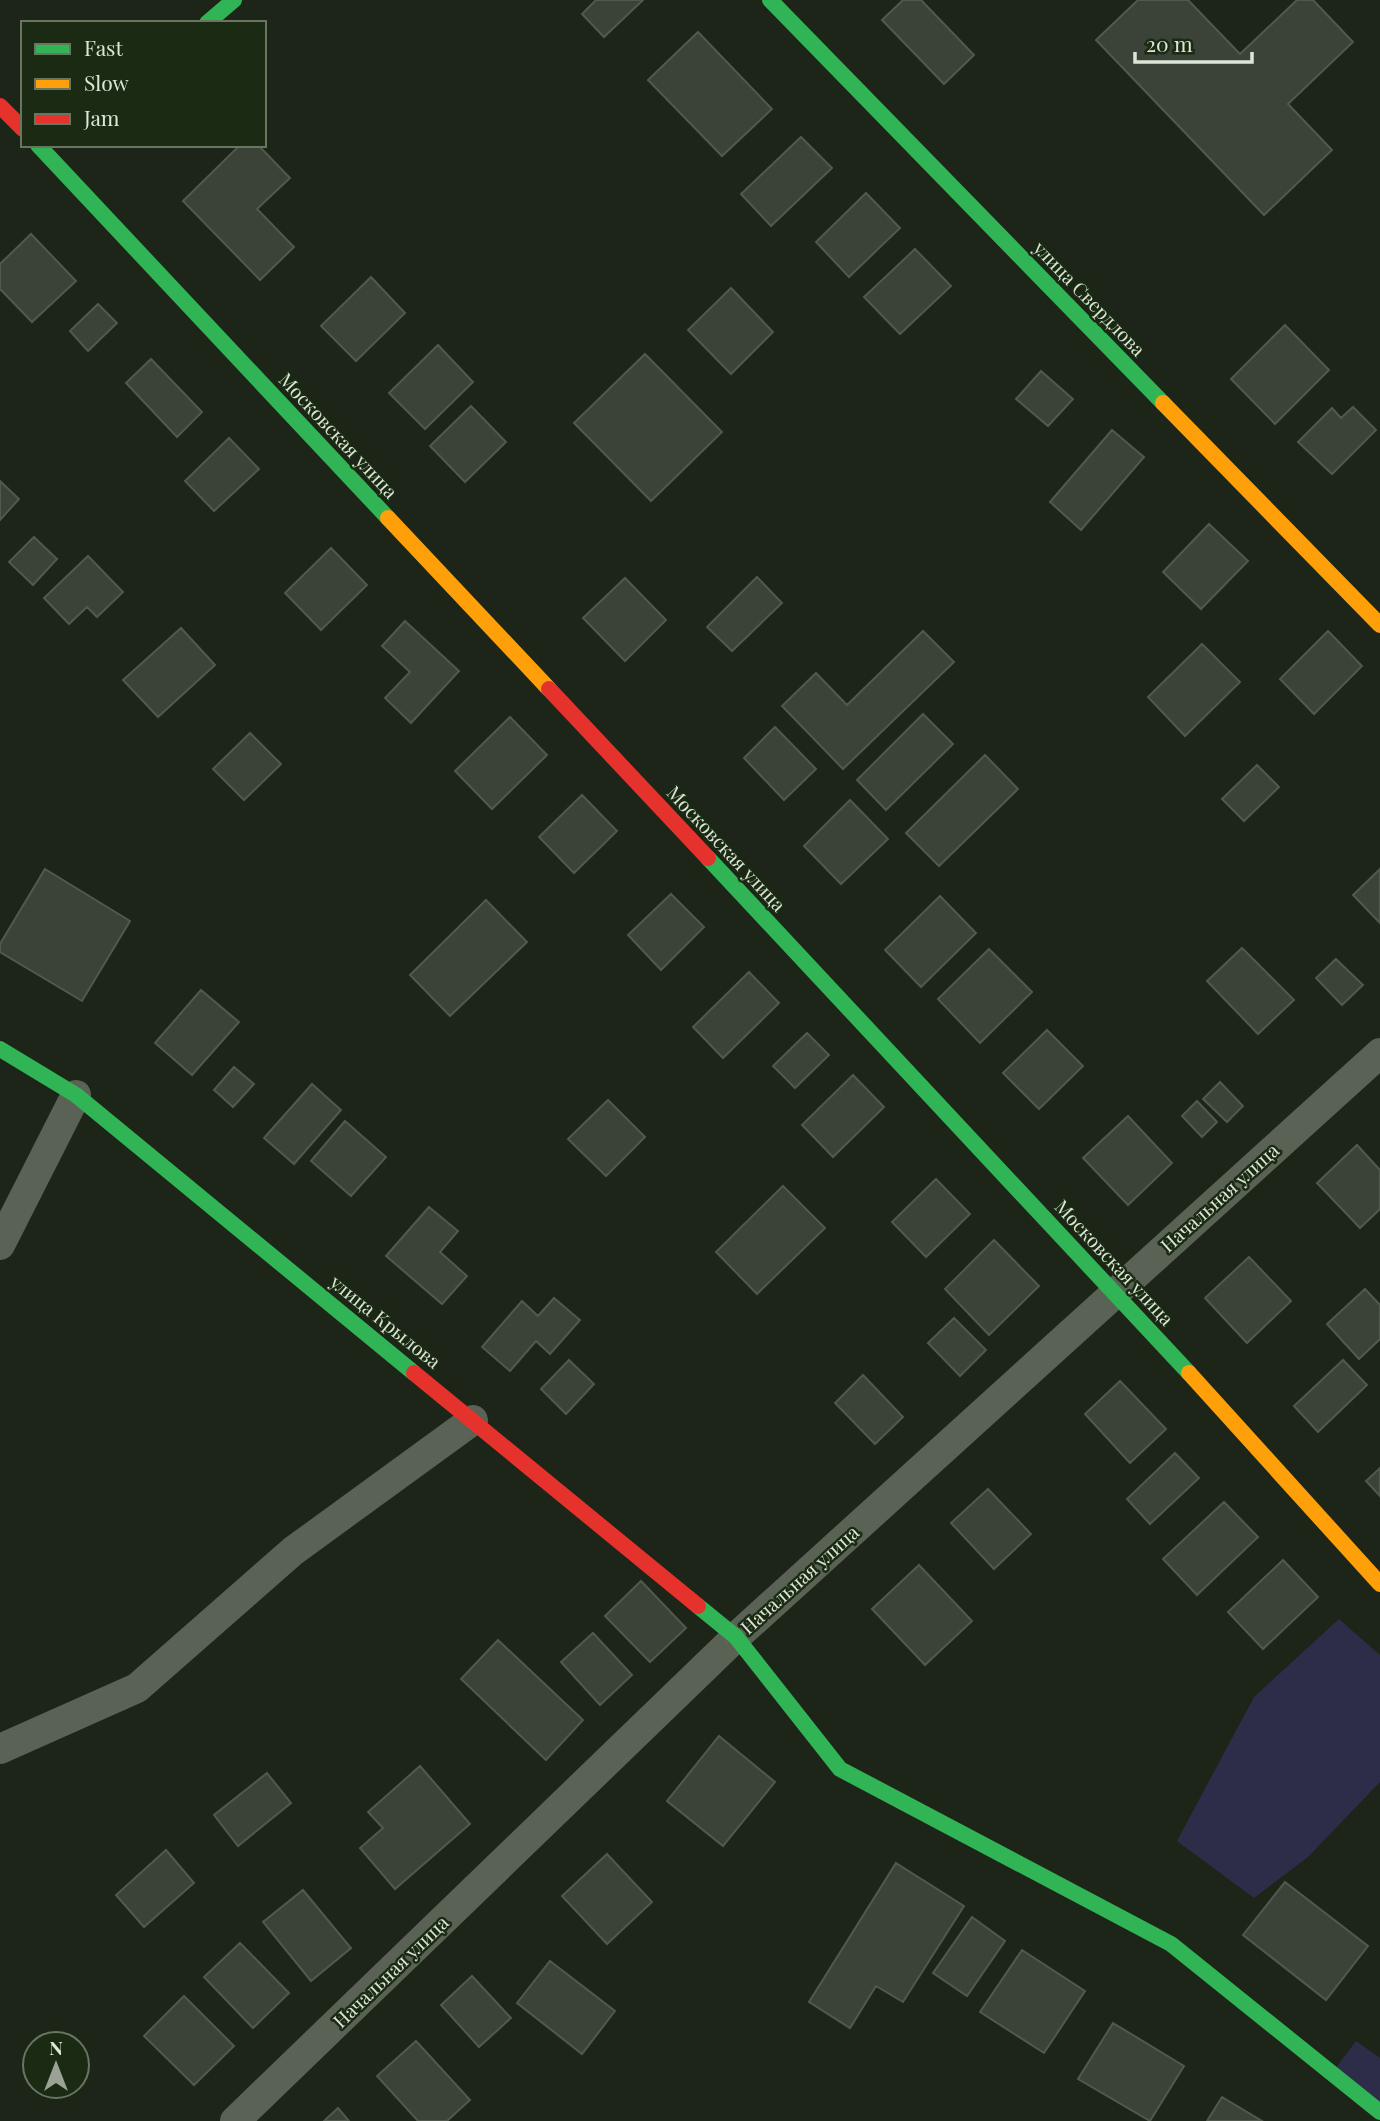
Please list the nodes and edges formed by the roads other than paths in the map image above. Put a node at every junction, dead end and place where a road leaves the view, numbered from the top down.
1 (234, 0) edge
2 (771, 0) edge
3 (209, 21) edge
4 (0, 106) edge
5 (21, 127) edge
6 (40, 147) edge
7 (1380, 625) edge
8 (0, 1049) edge
9 (1380, 1054) edge
10 (76, 1095) junction
11 (0, 1245) edge
12 (1114, 1291) junction
13 (473, 1420) junction
14 (1380, 1584) edge
15 (736, 1637) junction
16 (0, 1749) edge
17 (1380, 2112) edge
18 (235, 2121) edge

1 - 3 street
2 - 7 street, улица Свердлова
4 - 5 street
6 - 12 street, Московская улица
8 - 10 street, улица Крылова
9 - 12 street, Начальная улица
10 - 11 street
10 - 13 street, улица Крылова
12 - 14 street, Московская улица
12 - 15 street, Начальная улица
13 - 15 street, улица Крылова
13 - 16 street
15 - 17 street, улица Крылова
15 - 18 street, Начальная улица

